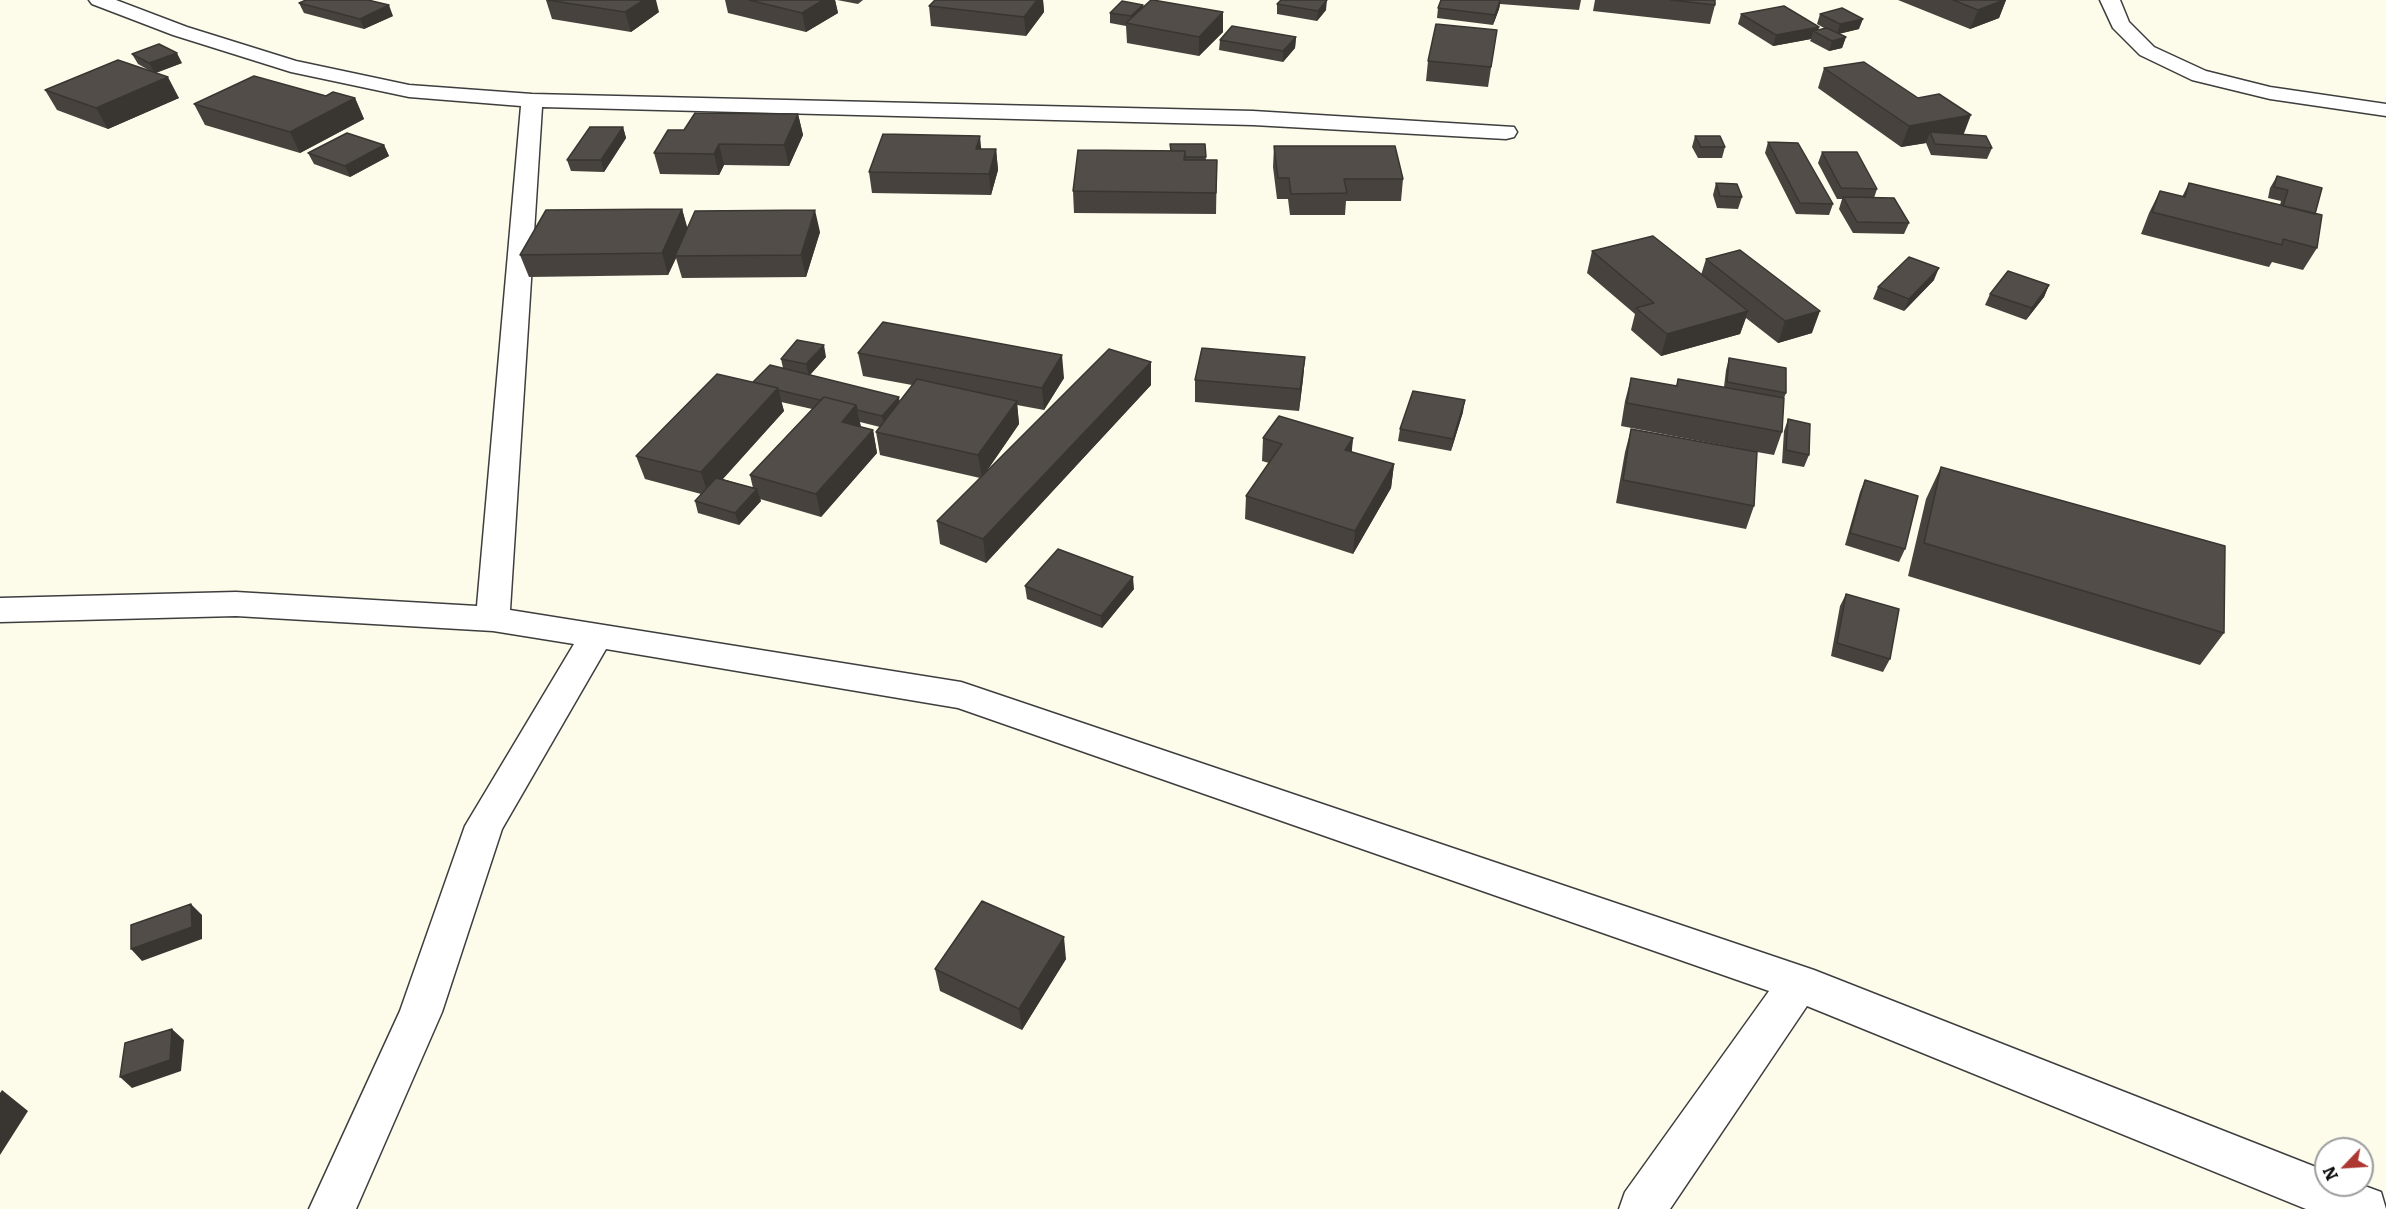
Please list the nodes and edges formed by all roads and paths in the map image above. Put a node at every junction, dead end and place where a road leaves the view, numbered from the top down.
1 (99, 0) edge
2 (2110, 0) edge
3 (532, 100) junction
4 (2386, 110) edge
5 (1506, 132) dead end
6 (0, 610) edge
7 (493, 619) junction
8 (597, 635) junction
9 (1798, 983) junction
10 (332, 1209) edge
11 (1642, 1209) edge
12 (2364, 1209) edge

1 - 3 street
2 - 4 street
3 - 5 street
3 - 7 street
6 - 7 street
7 - 8 street
8 - 9 street
8 - 10 street
9 - 11 street
9 - 12 street

